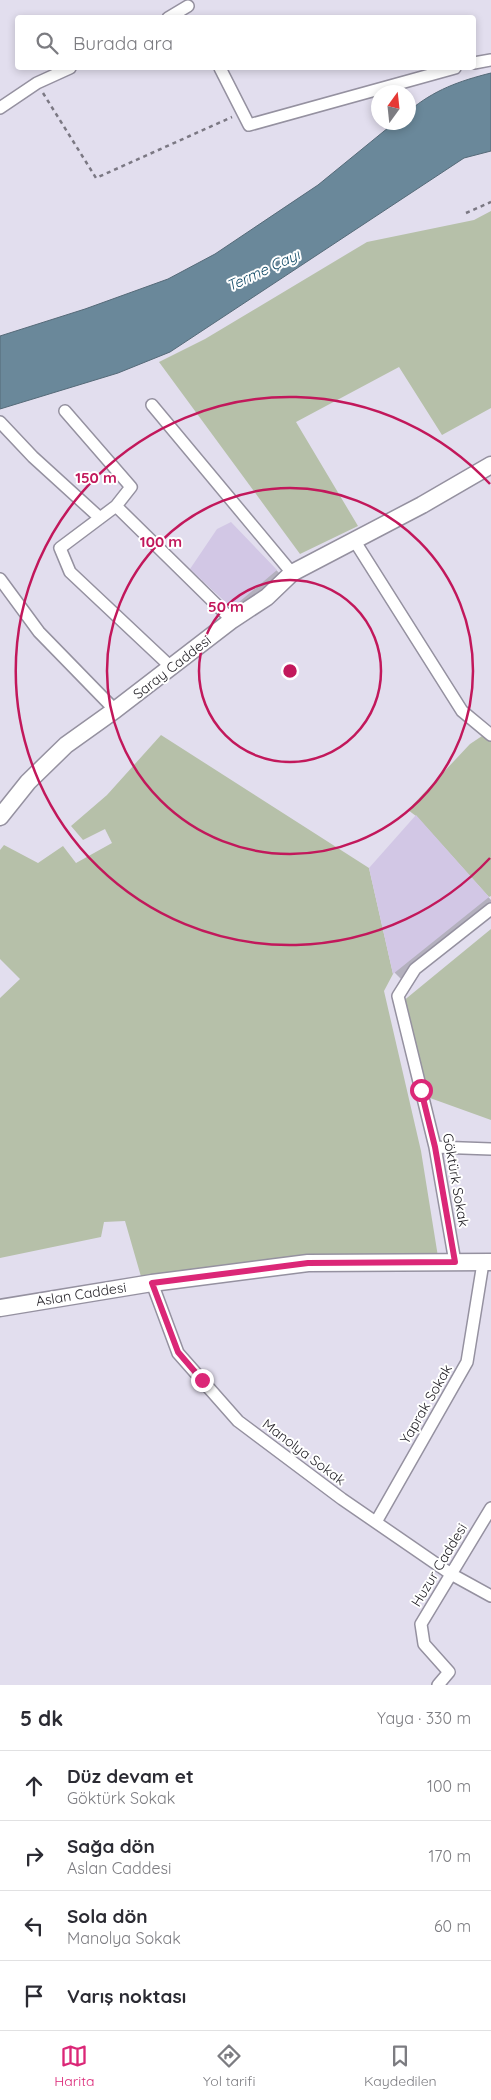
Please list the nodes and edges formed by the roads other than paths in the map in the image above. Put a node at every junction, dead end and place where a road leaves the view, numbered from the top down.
1 (187, 3) edge
2 (172, 15) edge
3 (193, 15) edge
4 (491, 60) edge
5 (476, 63) edge
6 (66, 70) edge
7 (221, 70) edge
8 (448, 70) edge
9 (0, 108) edge
10 (152, 405) dead end
11 (65, 411) dead end
12 (0, 422) edge
13 (491, 465) edge
14 (116, 506) junction
15 (100, 518) junction
16 (354, 540) junction
17 (292, 573) junction
18 (0, 579) edge
19 (232, 620) junction
20 (171, 667) junction
21 (115, 710) junction
22 (491, 735) edge
23 (0, 816) edge
24 (491, 909) edge
25 (435, 1147) junction
26 (491, 1149) edge
27 (455, 1262) junction
28 (487, 1263) edge
29 (152, 1283) junction
30 (0, 1308) edge
31 (491, 1508) edge
32 (376, 1522) junction
33 (451, 1574) junction
34 (491, 1596) edge
35 (438, 1685) edge

1 - 2 street
1 - 3 street
4 - 5 street
6 - 9 street
7 - 8 street
10 - 17 street
11 - 14 street
12 - 15 street
13 - 16 main road, Saray Caddesi
14 - 15 street
14 - 19 street
15 - 20 street
16 - 17 main road, Saray Caddesi
16 - 22 street
17 - 19 main road, Saray Caddesi
18 - 21 street
19 - 20 main road, Saray Caddesi
20 - 21 main road, Saray Caddesi
21 - 23 main road, Saray Caddesi
24 - 25 street, Göktürk Sokak
25 - 26 street
25 - 27 street, Göktürk Sokak
27 - 28 main road, Aslan Caddesi
27 - 29 main road, Aslan Caddesi
28 - 32 street, Yaprak Sokak
29 - 30 main road, Aslan Caddesi
29 - 32 street, Manolya Sokak
31 - 33 street, Huzur Caddesi
32 - 33 street, Manolya Sokak
33 - 34 street, Manolya Sokak
33 - 35 street, Huzur Caddesi

